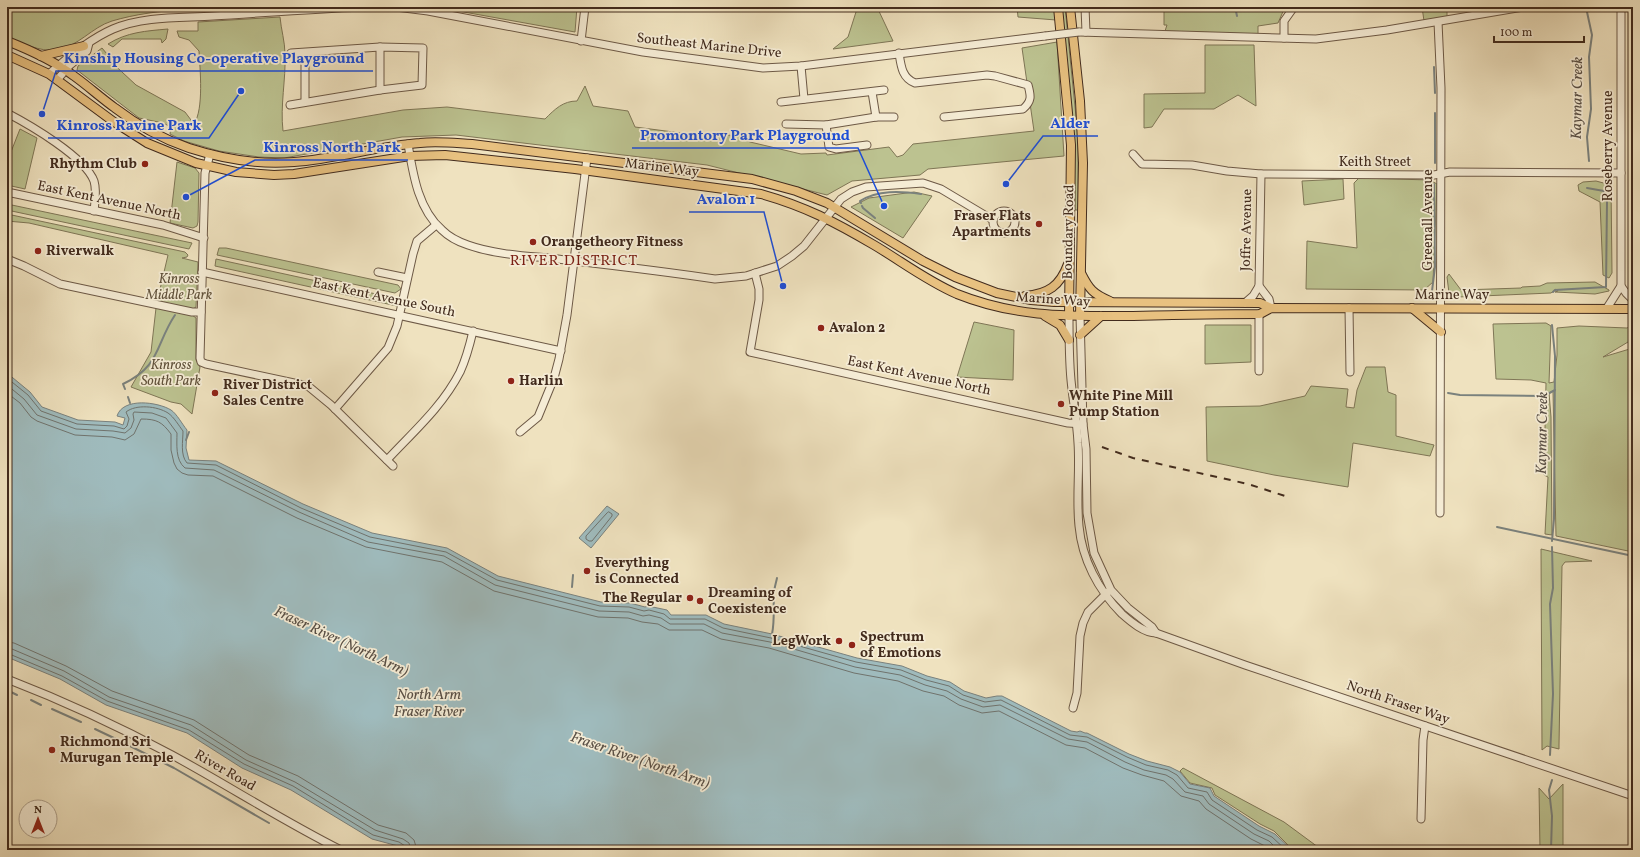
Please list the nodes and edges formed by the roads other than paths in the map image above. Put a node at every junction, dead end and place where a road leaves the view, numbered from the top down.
1 (361, 7) edge
2 (396, 7) edge
3 (585, 7) edge
4 (1058, 7) edge
5 (1070, 7) edge
6 (1085, 7) edge
7 (1294, 7) edge
8 (1523, 7) edge
9 (1621, 7) edge
10 (1438, 22) junction
11 (1082, 32) junction
12 (1284, 38) junction
13 (581, 41) junction
14 (7, 42) edge
15 (87, 45) junction
16 (380, 47) junction
17 (305, 52) junction
18 (291, 53) dead end
19 (899, 53) junction
20 (7, 55) edge
21 (41, 56) junction
22 (801, 66) junction
23 (62, 68) junction
24 (49, 74) junction
25 (57, 80) junction
26 (380, 90) junction
27 (884, 90) dead end
28 (872, 92) junction
29 (804, 99) junction
30 (305, 102) junction
31 (781, 102) dead end
32 (290, 105) dead end
33 (7, 113) edge
34 (876, 117) junction
35 (944, 117) dead end
36 (894, 118) dead end
37 (786, 124) dead end
38 (826, 125) junction
39 (408, 144) junction
40 (867, 145) dead end
41 (210, 154) junction
42 (1133, 154) dead end
43 (410, 156) junction
44 (587, 158) junction
45 (207, 166) junction
46 (585, 171) junction
47 (1441, 173) junction
48 (1621, 173) junction
49 (1261, 174) junction
50 (7, 192) edge
51 (834, 207) junction
52 (94, 211) junction
53 (826, 218) junction
54 (993, 220) dead end
55 (436, 225) junction
56 (204, 238) junction
57 (1070, 257) junction
58 (7, 259) edge
59 (574, 261) junction
60 (202, 272) junction
61 (378, 272) dead end
62 (1080, 272) junction
63 (755, 274) junction
64 (407, 278) junction
65 (1259, 286) junction
66 (1621, 286) junction
67 (1018, 297) junction
68 (1633, 300) edge
69 (1070, 303) junction
70 (1080, 303) junction
71 (1115, 303) junction
72 (1245, 303) junction
73 (1272, 308) junction
74 (1349, 308) junction
75 (1412, 308) junction
76 (1607, 308) junction
77 (1633, 309) edge
78 (1441, 311) junction
79 (201, 312) junction
80 (1259, 314) junction
81 (400, 315) junction
82 (1045, 315) junction
83 (1069, 316) junction
84 (1080, 316) junction
85 (1101, 316) junction
86 (473, 331) junction
87 (1441, 332) junction
88 (1080, 335) junction
89 (1069, 340) junction
90 (561, 351) junction
91 (1259, 371) dead end
92 (1350, 372) dead end
93 (335, 409) junction
94 (1080, 424) junction
95 (520, 432) dead end
96 (387, 460) junction
97 (393, 466) dead end
98 (1440, 513) dead end
99 (1111, 590) junction
100 (1105, 595) junction
101 (1156, 633) junction
102 (7, 678) edge
103 (1073, 708) dead end
104 (1425, 726) junction
105 (1633, 796) edge
106 (1421, 819) dead end
107 (341, 850) edge

1 - 15 street
2 - 13 street, Southeast Marine Drive
3 - 13 street
4 - 57 main road, Boundary Road
5 - 62 main road, Boundary Road
6 - 11 street
7 - 12 street
8 - 10 street, Southeast Marine Drive
9 - 48 street, Roseberry Avenue
10 - 12 street, Southeast Marine Drive
10 - 47 street, Greenall Avenue
11 - 12 street, Southeast Marine Drive
11 - 19 street, Southeast Marine Drive, bridge
13 - 22 street, Southeast Marine Drive
14 - 21 main road
15 - 21 main road
15 - 23 street
16 - 17 street
16 - 26 street
16 - 26 street
17 - 18 street
17 - 30 street
19 - 22 street, Southeast Marine Drive
19 - 35 street
20 - 24 main road
21 - 23 main road
22 - 29 street
23 - 24 street
23 - 25 street
23 - 41 main road, Marine Way
24 - 25 main road, Marine Way
25 - 45 main road, Marine Way
26 - 30 street
27 - 28 street
28 - 29 street
28 - 34 street
29 - 31 street
30 - 32 street
33 - 52 street
34 - 36 street
34 - 38 street
37 - 38 street
38 - 40 street
39 - 41 main road, Marine Way
39 - 43 street
39 - 44 main road, Marine Way
41 - 45 street
42 - 49 street, Keith Street
43 - 45 main road, Marine Way
43 - 46 main road, Marine Way
43 - 55 street
44 - 46 street
44 - 51 main road, Marine Way
45 - 56 street
46 - 53 main road, Marine Way
46 - 59 street
47 - 48 street, Keith Street
47 - 49 street, Keith Street
47 - 78 street, Greenall Avenue
48 - 66 street, Roseberry Avenue
49 - 65 street, Joffre Avenue
50 - 52 street, East Kent Avenue North
51 - 53 street
51 - 54 street
51 - 67 main road, Marine Way
52 - 56 street, East Kent Avenue North
53 - 63 street
53 - 82 main road, Marine Way
55 - 59 street
55 - 64 street
56 - 60 street
57 - 67 main road
57 - 69 main road, Boundary Road
58 - 79 street
59 - 63 street
59 - 90 street
60 - 79 street
60 - 81 street, East Kent Avenue South
61 - 64 street
62 - 70 main road, Boundary Road
62 - 71 main road
63 - 94 street, East Kent Avenue North
64 - 81 street
65 - 72 street, Joffre Avenue
65 - 73 street, Joffre Avenue
66 - 68 street
66 - 76 street
67 - 69 main road, Marine Way
69 - 70 main road, Marine Way
69 - 83 main road, Boundary Road
70 - 71 main road, Marine Way
70 - 84 main road, Boundary Road
71 - 72 main road, Marine Way
72 - 73 main road, Marine Way
73 - 74 main road, Marine Way
73 - 80 main road, Marine Way
74 - 75 main road, Marine Way
74 - 92 street
75 - 78 main road, Marine Way
75 - 87 main road
76 - 77 main road, Marine Way
76 - 78 main road, Marine Way
78 - 87 street, Greenall Avenue
79 - 93 street
80 - 85 main road, Marine Way
80 - 91 street
81 - 86 street, East Kent Avenue South
81 - 93 street
82 - 83 main road, Marine Way
82 - 89 main road
83 - 84 main road, Marine Way
83 - 89 street, Boundary Road
84 - 85 main road, Marine Way
84 - 88 street, Boundary Road
85 - 88 main road
86 - 90 street, East Kent Avenue South
86 - 96 street
87 - 98 street, Greenall Avenue
88 - 94 street, Boundary Road
89 - 94 street, Boundary Road
90 - 95 street
93 - 96 street
94 - 99 street, Boundary Road
94 - 100 street, Boundary Road
96 - 97 street
99 - 100 street
99 - 101 street, North Fraser Way
100 - 101 street, North Fraser Way
100 - 103 street
101 - 104 street, North Fraser Way
102 - 107 street, River Road
104 - 105 street, North Fraser Way
104 - 106 street

